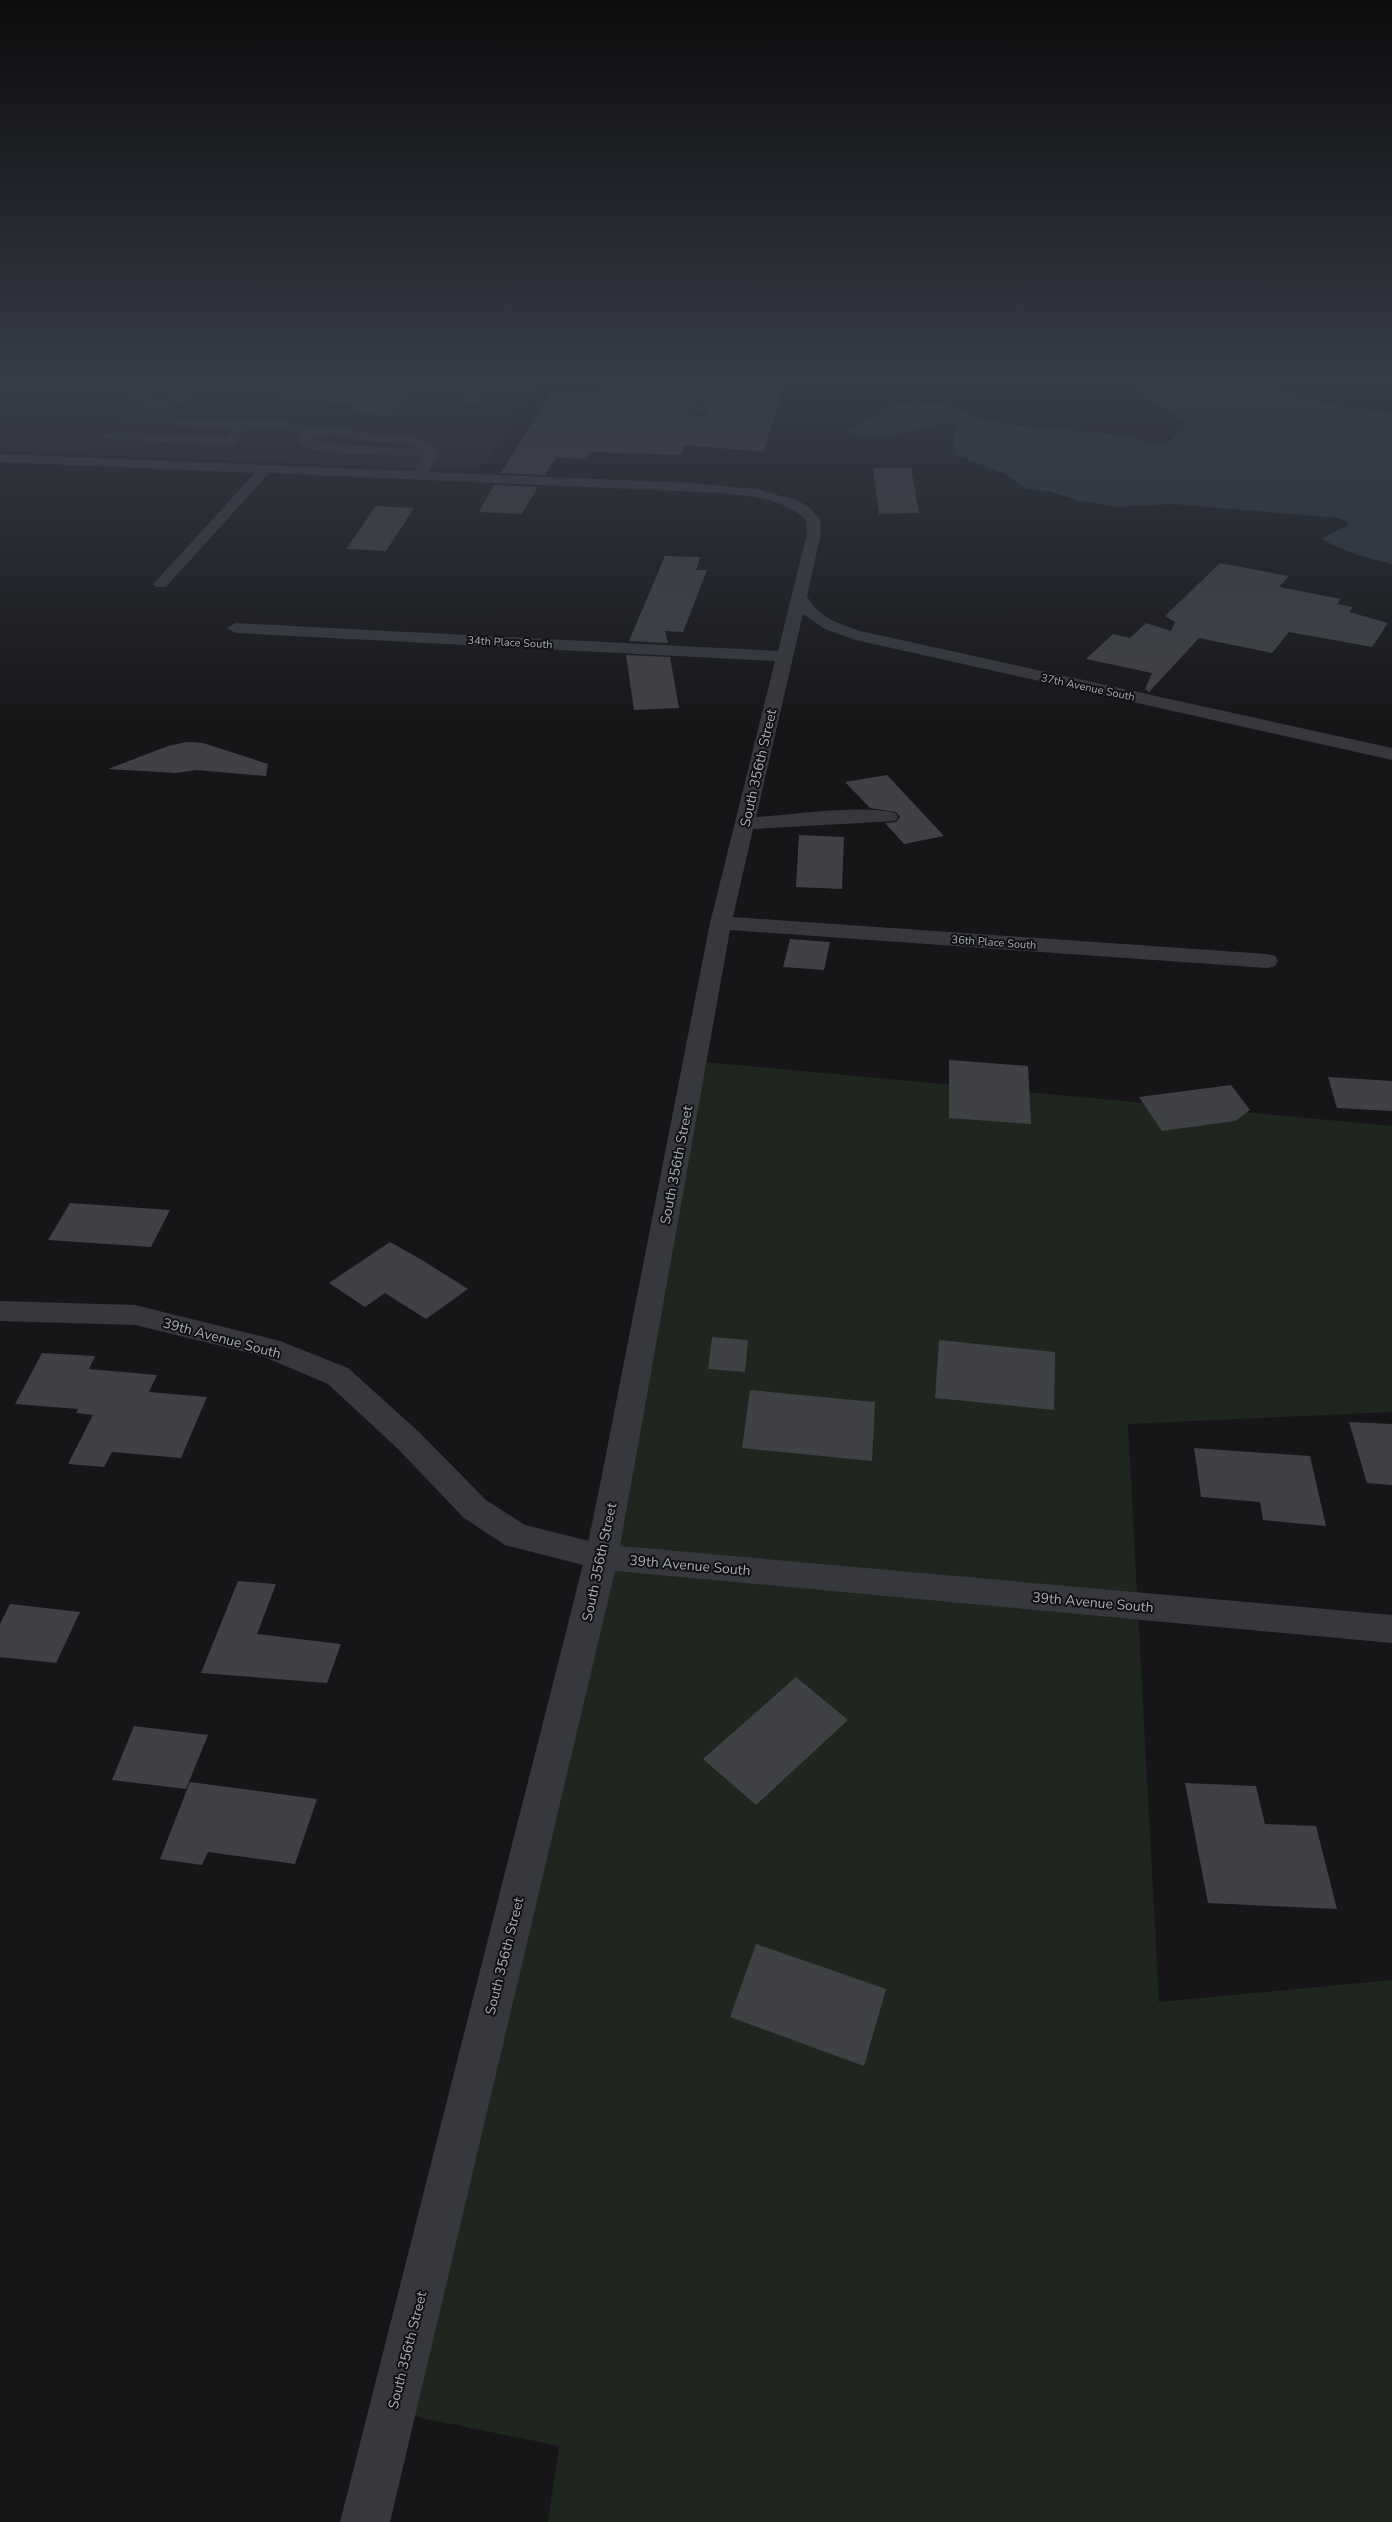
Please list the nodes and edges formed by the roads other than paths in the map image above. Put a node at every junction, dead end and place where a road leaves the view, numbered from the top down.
1 (243, 494) edge
2 (749, 494) edge
3 (161, 584) dead end
4 (799, 596) junction
5 (235, 628) dead end
6 (785, 656) junction
7 (1392, 754) edge
8 (888, 816) dead end
9 (745, 824) junction
10 (721, 923) junction
11 (1267, 961) dead end
12 (0, 1311) edge
13 (602, 1557) junction
14 (1392, 1629) edge
15 (365, 2522) edge

1 - 3 street
2 - 4 street, South 356th Street
4 - 6 street, South 356th Street
4 - 7 street, 37th Avenue South
5 - 6 street, 34th Place South
6 - 9 street, South 356th Street
8 - 9 street
9 - 10 street, South 356th Street
10 - 11 street, 36th Place South
10 - 13 street, South 356th Street
12 - 13 street, 39th Avenue South
13 - 14 street, 39th Avenue South
13 - 15 street, South 356th Street

